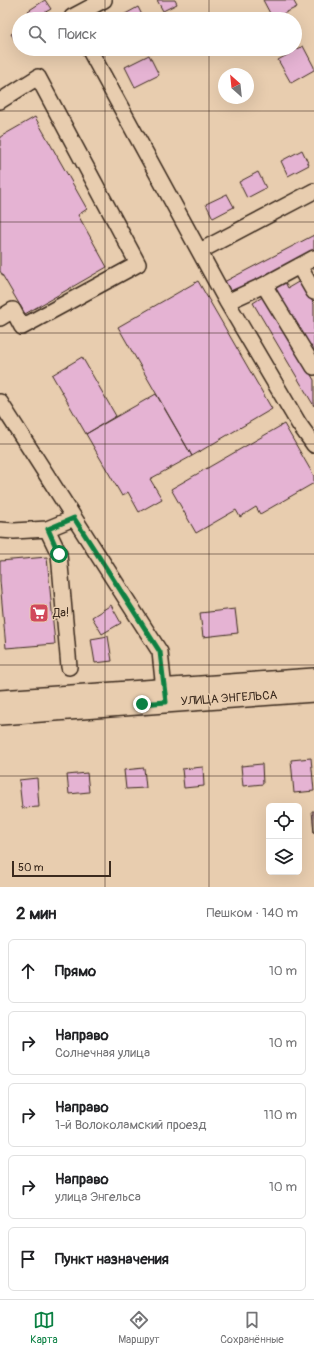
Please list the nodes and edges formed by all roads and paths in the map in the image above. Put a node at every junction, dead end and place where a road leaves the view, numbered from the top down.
1 (104, 0) edge
2 (83, 12) edge
3 (94, 56) edge
4 (0, 101) edge
5 (314, 191) edge
6 (200, 251) junction
7 (314, 258) edge
8 (299, 266) junction
9 (264, 285) junction
10 (314, 292) edge
11 (227, 302) junction
12 (0, 318) edge
13 (314, 367) edge
14 (0, 402) edge
15 (314, 445) edge
16 (74, 518) junction
17 (48, 529) junction
18 (0, 530) edge
19 (69, 667) dead end
20 (314, 678) edge
21 (314, 692) edge
22 (165, 695) junction
23 (0, 700) edge
24 (0, 715) edge

1 - 2 street
3 - 6 street
4 - 12 street
5 - 6 street
6 - 11 street
7 - 8 street
8 - 9 street
8 - 10 street
9 - 11 street
9 - 13 street
11 - 15 street
14 - 16 street
16 - 17 street
16 - 22 street
17 - 18 street
17 - 19 street
20 - 22 main road, УЛИЦА ЭНГЕЛЬСА
21 - 22 main road, УЛИЦА ЭНГЕЛЬСА
22 - 23 main road, УЛИЦА ЭНГЕЛЬСА
22 - 24 main road, УЛИЦА ЭНГЕЛЬСА

